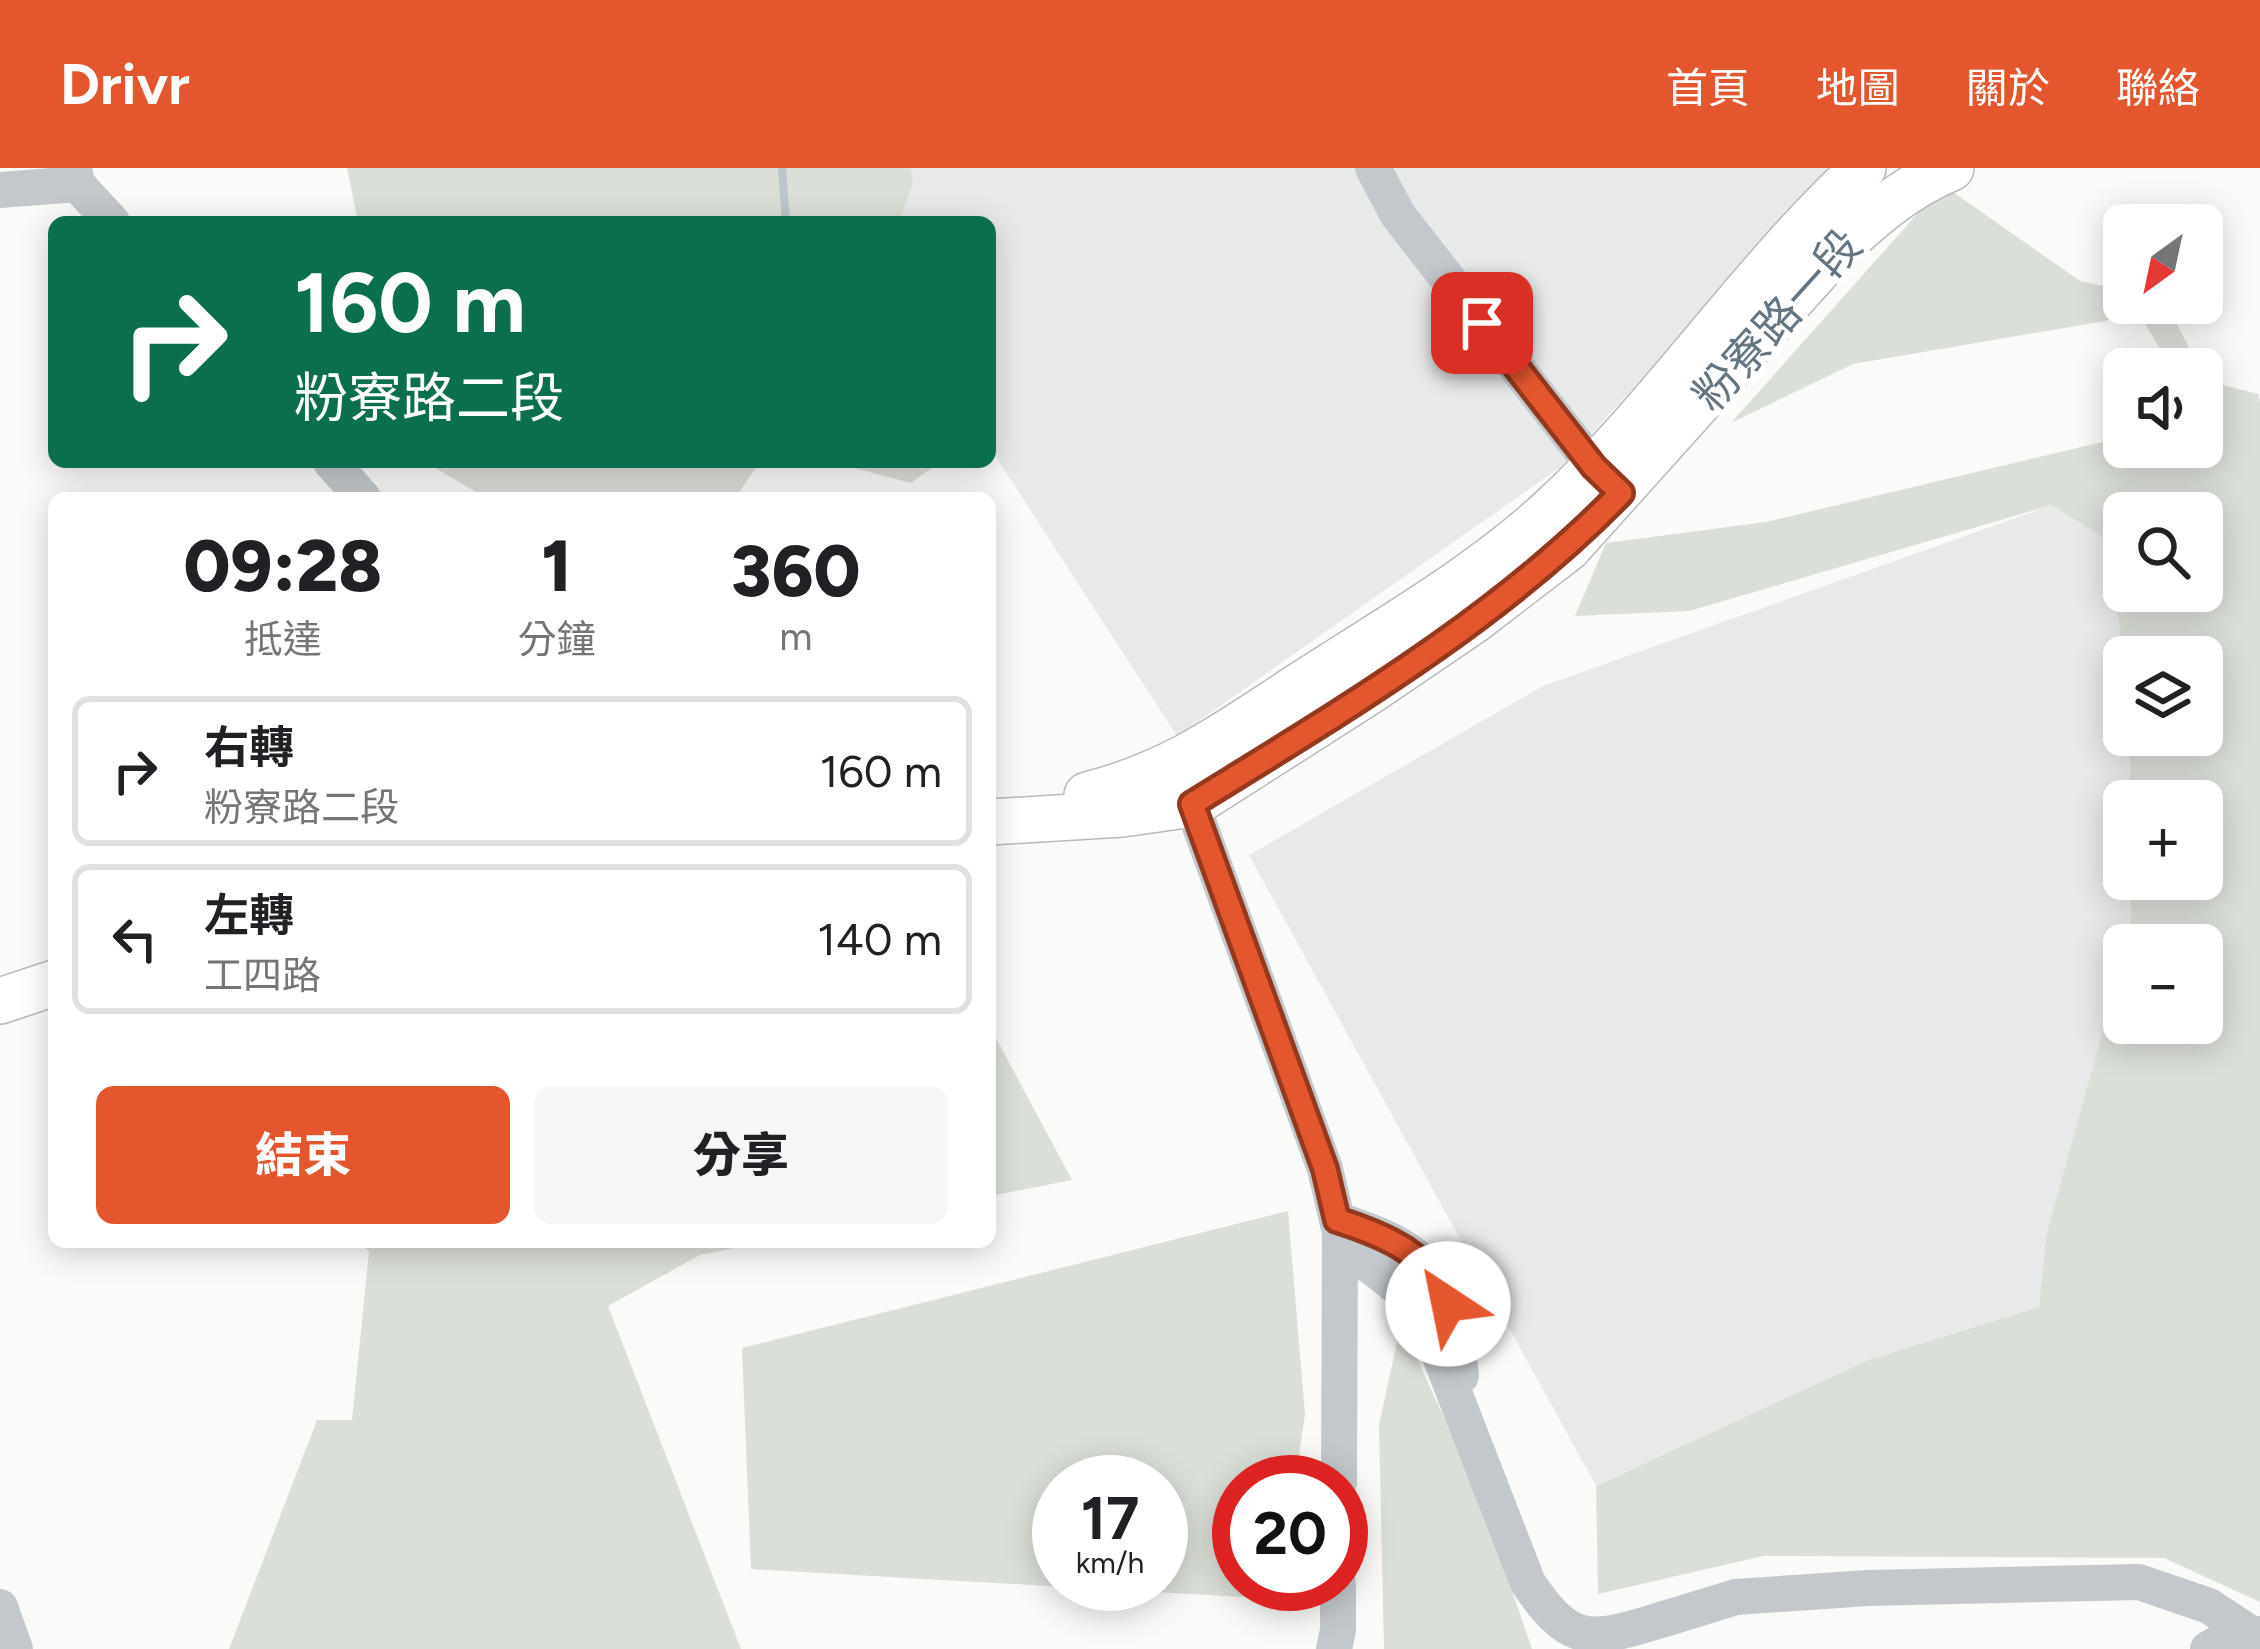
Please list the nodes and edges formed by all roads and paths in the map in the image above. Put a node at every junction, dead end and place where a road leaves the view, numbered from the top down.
1 (1372, 168) edge
2 (1863, 168) edge
3 (1951, 168) edge
4 (76, 176) edge
5 (0, 190) edge
6 (107, 216) edge
7 (336, 468) edge
8 (1607, 480) junction
9 (358, 492) edge
10 (1185, 785) junction
11 (996, 820) edge
12 (48, 985) edge
13 (0, 1000) edge
14 (1339, 1236) junction
15 (1339, 1455) edge
16 (0, 1607) edge
17 (1338, 1611) edge
18 (2260, 1637) edge
19 (15, 1649) edge
20 (1334, 1649) edge
21 (2208, 1649) edge

1 - 8 street
2 - 8 main road, 粉寮路一段
3 - 8 main road, 粉寮路一段
4 - 5 street
4 - 6 street
7 - 9 street
8 - 10 main road
10 - 11 main road
10 - 14 street
12 - 13 main road
14 - 15 street
14 - 18 street, bridge
16 - 19 street
17 - 20 street
18 - 21 street

